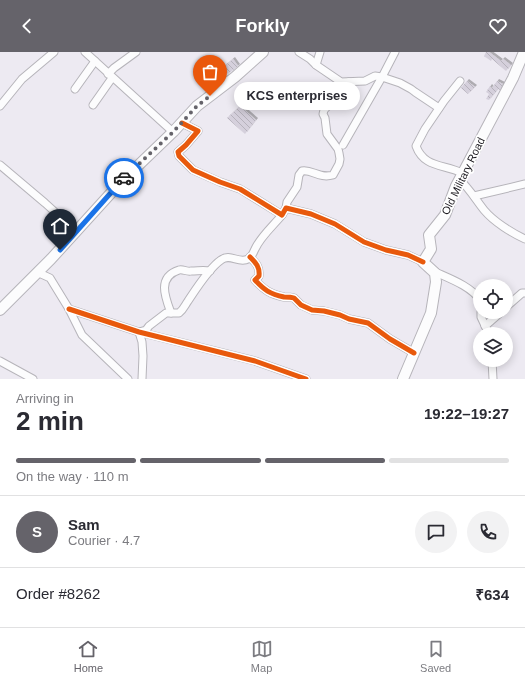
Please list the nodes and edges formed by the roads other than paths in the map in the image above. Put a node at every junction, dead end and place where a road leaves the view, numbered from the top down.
1 (54, 52) edge
2 (85, 52) edge
3 (136, 52) edge
4 (263, 52) edge
5 (299, 52) edge
6 (320, 52) edge
7 (395, 52) edge
8 (524, 52) edge
9 (95, 61) junction
10 (316, 65) junction
11 (110, 76) junction
12 (382, 77) junction
13 (460, 81) dead end
14 (349, 82) junction
15 (75, 89) dead end
16 (93, 105) dead end
17 (0, 106) edge
18 (439, 108) junction
19 (182, 123) junction
20 (173, 132) junction
21 (344, 145) dead end
22 (0, 165) edge
23 (461, 176) junction
24 (525, 184) edge
25 (474, 196) junction
26 (286, 208) junction
27 (282, 215) junction
28 (76, 231) junction
29 (525, 239) edge
30 (250, 257) junction
31 (423, 262) junction
32 (210, 271) junction
33 (434, 272) junction
34 (33, 278) junction
35 (473, 293) edge
36 (525, 293) edge
37 (513, 301) edge
38 (69, 309) junction
39 (0, 310) edge
40 (171, 313) junction
41 (482, 319) edge
42 (493, 319) edge
43 (485, 326) joint
44 (139, 332) junction
45 (414, 353) junction
46 (0, 361) edge
47 (493, 367) edge
48 (33, 379) edge
49 (128, 379) edge
50 (142, 379) edge
51 (306, 379) edge
52 (403, 379) edge
53 (494, 379) edge

1 - 17 street
2 - 9 street
3 - 11 street
4 - 19 main road
5 - 10 street
6 - 10 street
7 - 12 street
8 - 23 main road, Old Military Road
9 - 11 street
9 - 15 street
10 - 14 street
11 - 16 street
11 - 20 street
12 - 14 street
12 - 18 street
12 - 21 street
13 - 18 street
14 - 26 street
18 - 23 street
19 - 20 main road
19 - 27 street
20 - 28 main road
22 - 28 street
23 - 25 street
23 - 31 main road, Old Military Road
24 - 25 street
25 - 29 street
26 - 27 street
26 - 31 street
27 - 30 street
28 - 34 main road
30 - 32 street
30 - 45 street
31 - 33 main road
32 - 40 street
32 - 40 street
33 - 35 street
33 - 45 main road
34 - 38 street
34 - 39 main road
36 - 37 street
38 - 44 street
38 - 49 street
40 - 44 street
41 - 43 street
42 - 43 street
44 - 50 street
44 - 51 street
45 - 52 main road
46 - 48 street
47 - 53 street

